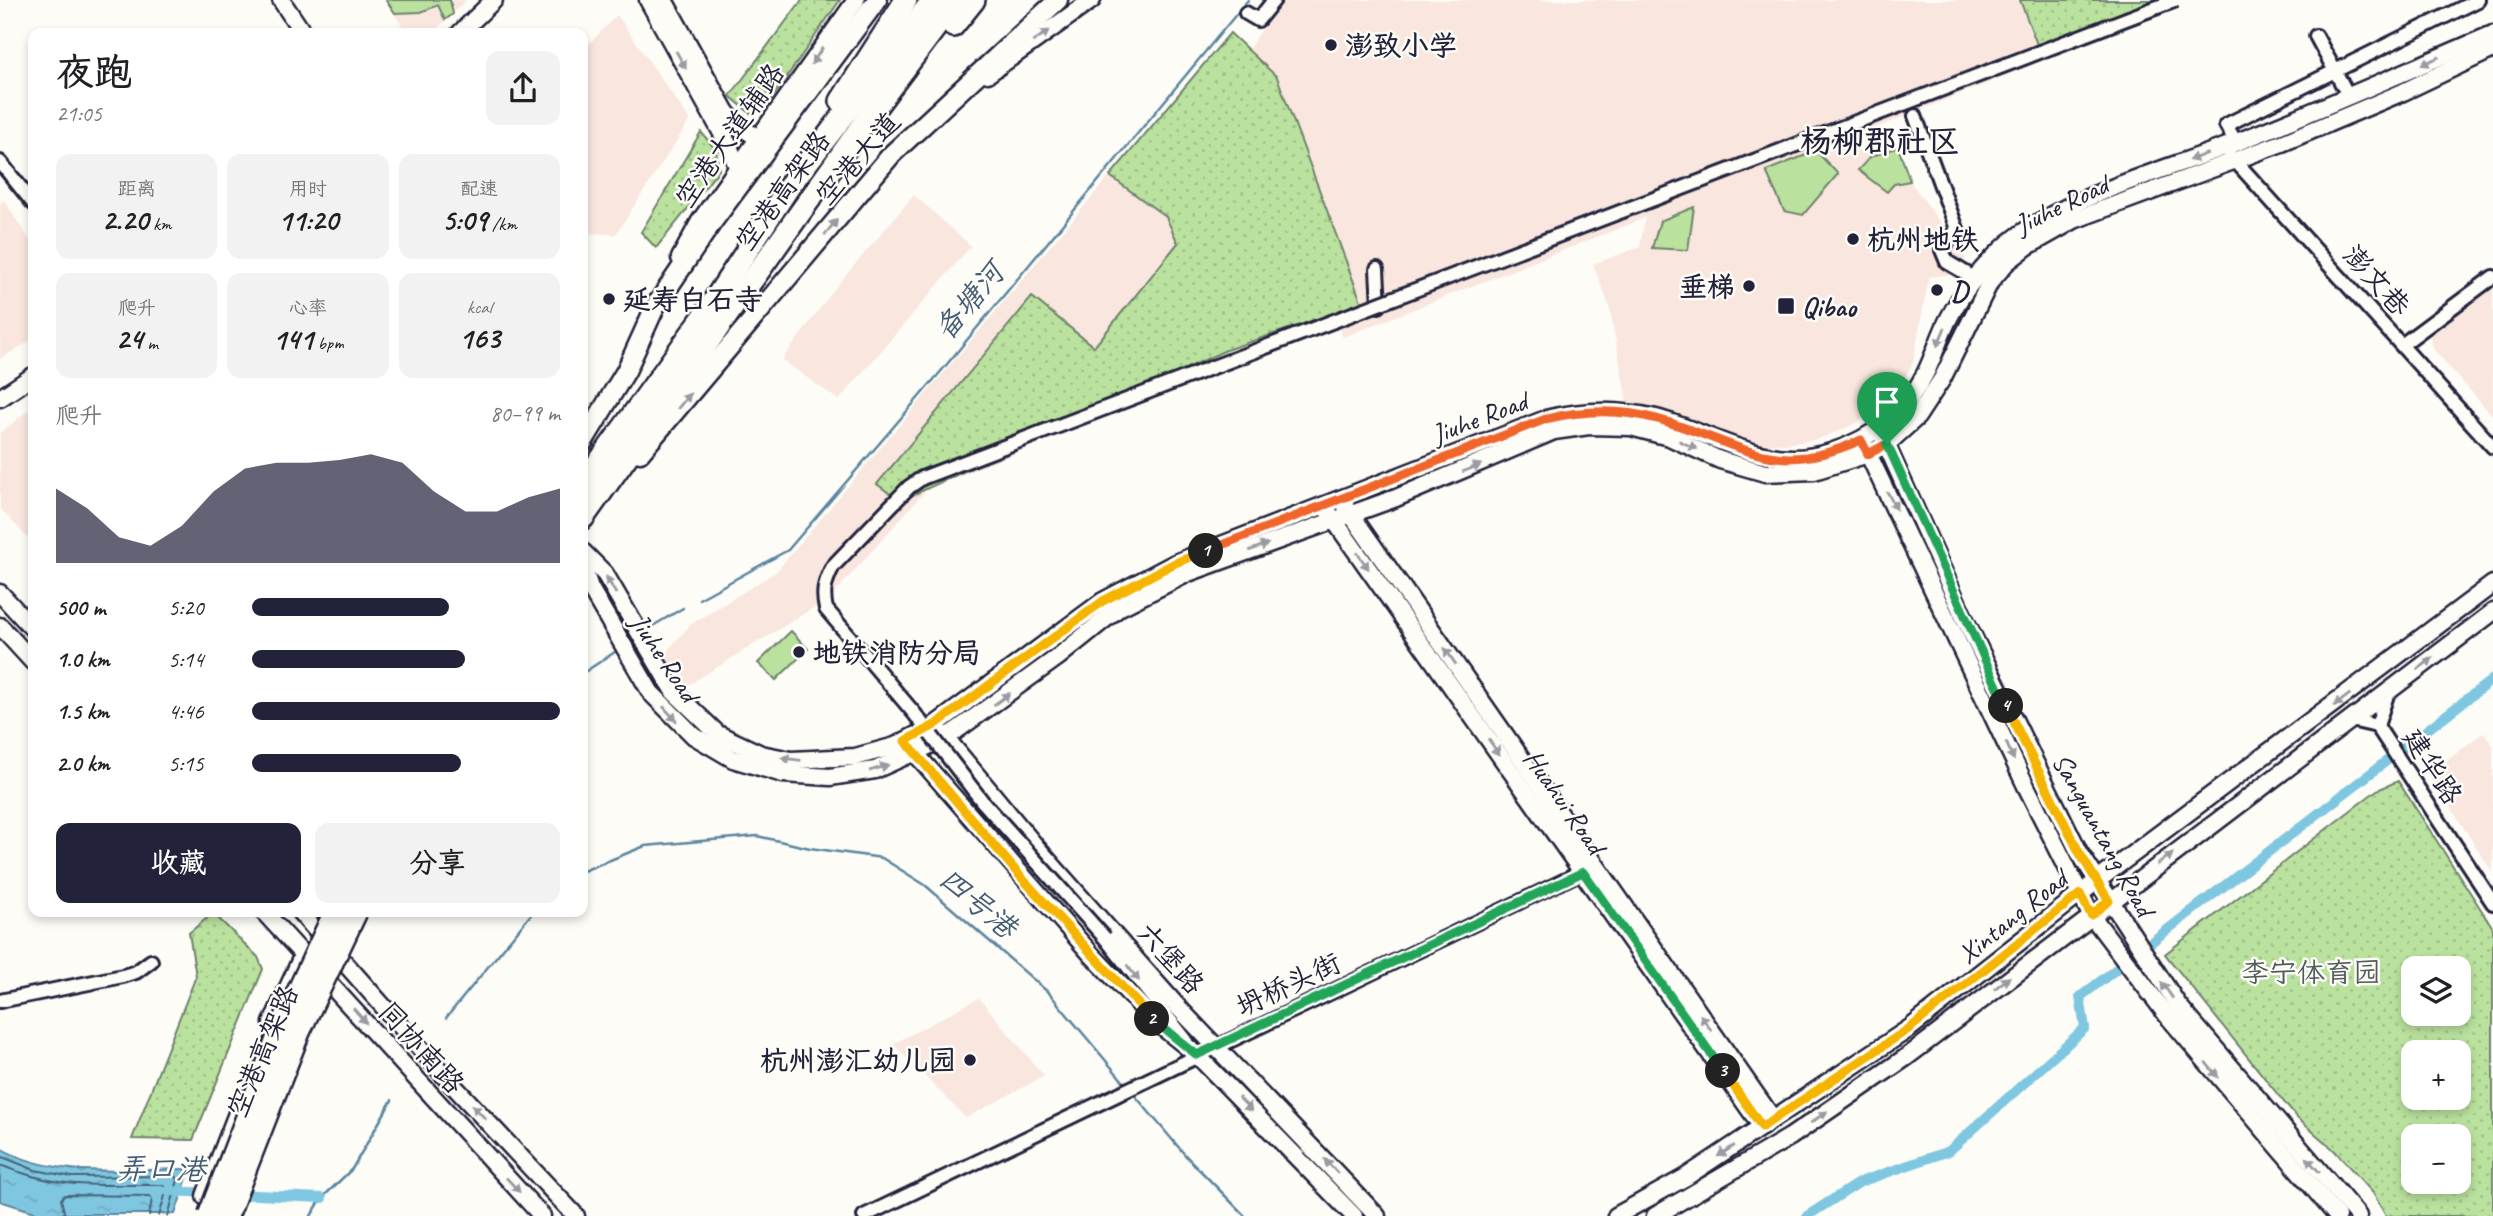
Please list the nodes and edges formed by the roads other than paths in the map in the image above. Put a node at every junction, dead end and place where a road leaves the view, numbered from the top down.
1 (281, 0) edge
2 (494, 0) edge
3 (648, 0) edge
4 (664, 0) edge
5 (856, 0) edge
6 (877, 0) edge
7 (906, 0) edge
8 (933, 0) edge
9 (956, 0) edge
10 (974, 0) edge
11 (1059, 0) edge
12 (1092, 0) edge
13 (1274, 0) edge
14 (2176, 0) edge
15 (2478, 0) edge
16 (1246, 13) dead end
17 (300, 28) edge
18 (465, 28) edge
19 (2493, 34) edge
20 (2316, 36) dead end
21 (2493, 48) edge
22 (2337, 71) junction
23 (2349, 97) junction
24 (1915, 116) dead end
25 (927, 119) junction
26 (866, 120) junction
27 (760, 139) junction
28 (2229, 145) junction
29 (2234, 160) junction
30 (0, 162) edge
31 (738, 169) junction
32 (792, 182) junction
33 (28, 197) edge
34 (1377, 269) dead end
35 (2493, 277) edge
36 (1974, 278) junction
37 (1379, 306) junction
38 (655, 307) junction
39 (711, 322) junction
40 (2403, 344) junction
41 (28, 379) edge
42 (0, 398) edge
43 (588, 434) edge
44 (1883, 437) junction
45 (1865, 447) junction
46 (2493, 447) edge
47 (588, 478) edge
48 (1340, 499) junction
49 (1324, 505) junction
50 (588, 510) edge
51 (1351, 513) junction
52 (1334, 519) junction
53 (588, 525) edge
54 (588, 557) edge
55 (588, 582) edge
56 (2493, 584) edge
57 (0, 593) edge
58 (2493, 612) edge
59 (28, 624) edge
60 (0, 626) edge
61 (28, 657) edge
62 (2388, 692) junction
63 (2351, 720) junction
64 (935, 725) junction
65 (2380, 731) junction
66 (946, 738) junction
67 (910, 747) junction
68 (1583, 872) junction
69 (2098, 880) junction
70 (2080, 894) junction
71 (2109, 901) junction
72 (2493, 903) edge
73 (2091, 915) junction
74 (269, 917) edge
75 (305, 917) edge
76 (323, 917) edge
77 (333, 917) edge
78 (354, 917) edge
79 (362, 917) edge
80 (317, 929) junction
81 (1105, 939) junction
82 (304, 955) junction
83 (342, 957) junction
84 (151, 961) dead end
85 (2146, 973) junction
86 (330, 982) junction
87 (0, 1002) edge
88 (1176, 1005) junction
89 (1217, 1045) junction
90 (1197, 1055) junction
91 (1768, 1123) junction
92 (202, 1215) edge
93 (235, 1215) edge
94 (542, 1216) edge
95 (576, 1216) edge
96 (864, 1216) edge
97 (1354, 1216) edge
98 (1377, 1216) edge
99 (1616, 1216) edge
100 (1656, 1216) edge
101 (2337, 1216) edge
102 (2358, 1216) edge

1 - 17 street
2 - 18 street
3 -> 31 street
4 - 27 street
5 -> 27 street, 空港大道辅路
6 - 38 main road
7 - 32 highway
8 - 32 highway, 空港高架路
9 - 26 highway, 空港高架路
10 - 26 highway
11 - 25 main road, 空港大道
25 -> 12 street
13 - 16 street
14 - 37 street, bridge
15 - 22 street
19 -> 23 street, Jiuhe Road
20 - 22 street
21 - 29 street, Jiuhe Road
22 - 23 street
22 - 28 street
23 - 28 street, Jiuhe Road
24 - 36 street
53 -> 25 main road, 空港大道
26 - 39 highway, 空港高架路
27 - 31 street, 空港大道辅路
28 - 29 street, 澎文巷
28 -> 36 street, Jiuhe Road
29 - 40 street, 澎文巷
29 - 44 street, Jiuhe Road
30 - 33 street
31 - 38 street, 空港大道辅路
32 - 39 highway, 空港高架路
34 - 37 street
35 - 40 street
36 -> 44 street, Jiuhe Road
37 - 81 street, bridge
38 - 43 main road
39 - 47 highway, 空港高架路
39 - 50 highway, 空港高架路
40 - 46 street, 澎文巷
41 - 42 street
44 - 45 street, Jiuhe Road
44 - 69 street, Sanguantang Road
45 - 48 street, Jiuhe Road
51 -> 45 street, Jiuhe Road
45 -> 70 street, Sanguantang Road
48 - 49 street, Jiuhe Road
48 - 51 street, Huahui Road
49 - 52 street, Huahui Road
49 - 64 street, Jiuhe Road
51 - 52 street, Jiuhe Road
91 -> 51 street, Huahui Road
66 -> 52 street, Jiuhe Road
52 -> 68 street, Huahui Road
67 -> 54 street, Jiuhe Road
55 -> 67 street, Jiuhe Road
56 -> 69 street, Xintang Road
57 - 59 street
62 -> 58 street, Xintang Road
60 - 61 street
62 - 63 street, Xintang Road
62 - 65 street, 建华路
63 - 65 street, 建华路
71 -> 63 street, Xintang Road
64 - 66 street, 六堡路
64 - 67 street, Jiuhe Road
65 - 72 street, 建华路
66 - 67 street, Jiuhe Road
66 - 88 street, 六堡路
67 - 90 street, 六堡路
68 - 89 street, 坍桥头街
68 - 91 street, Huahui Road
69 - 70 street, Xintang Road
69 - 71 street, Sanguantang Road
70 - 73 street, Sanguantang Road
70 - 91 street, Xintang Road
71 - 73 street, Xintang Road
71 - 85 street, Sanguantang Road
73 - 85 street, Sanguantang Road
100 -> 73 street, Xintang Road
74 - 82 street, 同协南路
75 - 80 street, 同协南路
76 - 80 main road
77 - 92 highway, 空港高架路, bridge
78 - 93 highway, 空港高架路, bridge
79 - 83 main road
80 - 82 main road
80 - 83 street, 同协南路
81 - 88 street
81 -> 90 street
82 - 86 street, 同协南路
82 - 92 main road
83 - 86 main road
95 -> 83 street, 同协南路
84 - 87 street
85 -> 101 street, Sanguantang Road
102 -> 85 street, Sanguantang Road
86 - 93 main road
86 -> 94 street, 同协南路
88 - 89 street, 六堡路
89 - 90 street, 坍桥头街
98 -> 89 street, 六堡路
90 - 96 street, 坍桥头街
90 -> 97 street, 六堡路
91 -> 99 street, Xintang Road

